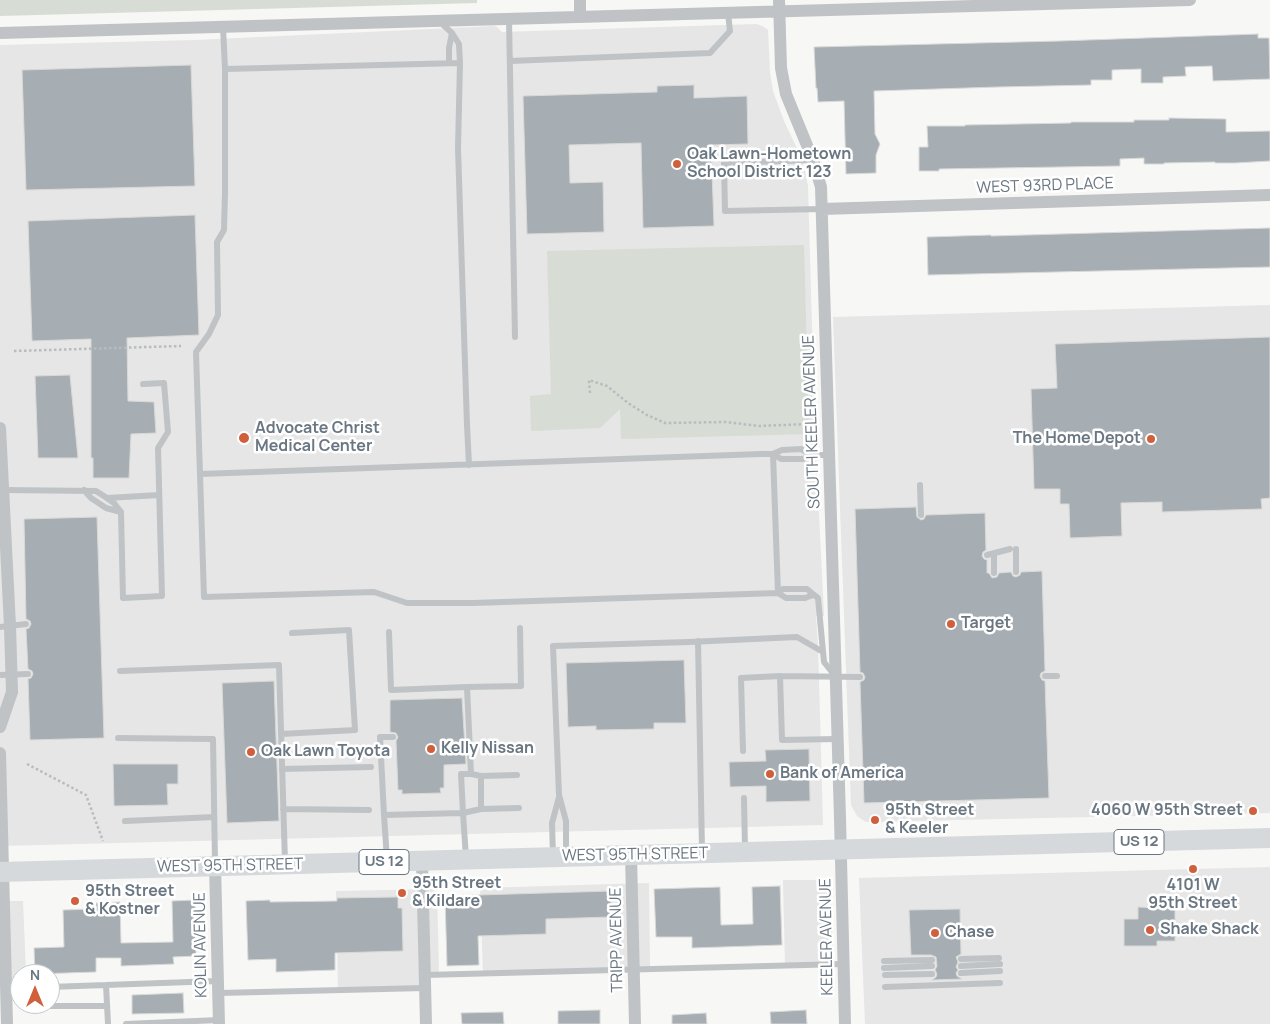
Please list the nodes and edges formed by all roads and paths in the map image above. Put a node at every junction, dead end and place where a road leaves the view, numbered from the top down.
1 (580, 0) edge
2 (1178, 0) edge
3 (1190, 0) edge
4 (978, 3) edge
5 (779, 6) edge
6 (728, 13) junction
7 (580, 17) junction
8 (509, 19) junction
9 (439, 21) junction
10 (223, 27) junction
11 (0, 33) edge
12 (452, 34) junction
13 (510, 61) junction
14 (449, 63) junction
15 (460, 63) junction
16 (225, 69) junction
17 (813, 160) junction
18 (1270, 195) edge
19 (822, 209) junction
20 (516, 336) dead end
21 (181, 346) dead end
22 (14, 351) dead end
23 (144, 384) dead end
24 (590, 393) dead end
25 (808, 424) dead end
26 (0, 428) edge
27 (772, 454) junction
28 (829, 455) junction
29 (469, 465) junction
30 (200, 474) junction
31 (920, 484) dead end
32 (2, 490) edge
33 (84, 490) junction
34 (159, 495) junction
35 (107, 498) junction
36 (121, 512) junction
37 (921, 515) dead end
38 (1016, 572) dead end
39 (994, 573) dead end
40 (778, 593) junction
41 (26, 624) dead end
42 (5, 626) edge
43 (520, 628) dead end
44 (389, 632) dead end
45 (292, 634) dead end
46 (698, 642) junction
47 (823, 652) junction
48 (120, 671) dead end
49 (28, 674) dead end
50 (6, 675) edge
51 (780, 676) junction
52 (1045, 676) dead end
53 (1058, 676) dead end
54 (835, 677) junction
55 (860, 677) dead end
56 (467, 687) junction
57 (0, 727) edge
58 (281, 734) junction
59 (393, 737) dead end
60 (118, 738) dead end
61 (837, 739) junction
62 (743, 751) dead end
63 (0, 753) edge
64 (27, 764) dead end
65 (371, 766) dead end
66 (282, 769) junction
67 (472, 774) junction
68 (517, 775) dead end
69 (481, 776) junction
70 (559, 795) junction
71 (744, 798) dead end
72 (519, 808) dead end
73 (283, 809) junction
74 (481, 809) junction
75 (369, 810) dead end
76 (463, 813) junction
77 (384, 815) junction
78 (214, 817) junction
79 (125, 820) dead end
80 (1270, 838) edge
81 (103, 841) dead end
82 (841, 850) junction
83 (745, 852) junction
84 (702, 853) junction
85 (631, 855) junction
86 (559, 857) junction
87 (466, 859) junction
88 (422, 861) junction
89 (387, 862) junction
90 (285, 864) junction
91 (215, 866) junction
92 (2, 872) edge
93 (844, 964) junction
94 (1000, 965) joint
95 (932, 967) joint
96 (634, 969) junction
97 (425, 975) junction
98 (1000, 983) dead end
99 (106, 985) junction
100 (60, 986) edge
101 (3, 987) edge
102 (218, 987) junction
103 (885, 987) dead end
104 (425, 988) junction
105 (60, 1006) edge
106 (107, 1006) junction
107 (219, 1022) edge
108 (7, 1024) edge
109 (108, 1024) edge
110 (126, 1024) edge
111 (426, 1024) edge
112 (635, 1024) edge
113 (845, 1024) edge

1 - 7 street
2 - 3 street
2 - 4 street
4 - 5 street
5 - 6 street
5 - 17 street, SOUTH KEELER AVENUE
6 - 7 street
6 - 13 lane
7 - 8 street
8 - 9 street
8 - 13 lane
9 - 10 street
9 - 12 lane
10 - 11 street
10 - 16 lane
12 - 14 lane
12 - 15 lane
13 - 20 lane
14 - 15 lane
14 - 16 lane
15 - 29 lane
16 - 30 lane
17 - 19 street, SOUTH KEELER AVENUE
17 - 19 lane
18 - 19 street, WEST 93RD PLACE
19 - 28 street, SOUTH KEELER AVENUE
21 - 22 path
23 - 34 lane
24 - 25 path
26 - 32 street
27 - 28 lane
27 - 29 lane
27 - 40 lane
28 - 54 street, SOUTH KEELER AVENUE
29 - 30 lane
30 - 40 lane
31 - 37 lane
32 - 33 lane
32 - 42 street
33 - 35 lane
33 - 36 lane
34 - 35 lane
34 - 36 lane
35 - 36 lane
38 - 39 lane
40 - 47 lane
41 - 42 lane
42 - 50 street
43 - 56 lane
44 - 56 lane
45 - 58 lane
46 - 47 lane
46 - 70 lane
46 - 84 lane
47 - 54 lane
48 - 58 lane
49 - 50 lane
50 - 57 street
51 - 54 lane
51 - 61 lane
51 - 62 lane
52 - 53 lane
54 - 55 lane
54 - 61 street, SOUTH KEELER AVENUE
56 - 67 lane
58 - 66 lane
59 - 77 lane
60 - 78 lane
61 - 82 street, SOUTH KEELER AVENUE
63 - 92 street
64 - 81 path
65 - 66 lane
66 - 73 lane
67 - 69 lane
67 - 76 lane
68 - 69 lane
69 - 74 lane
70 - 86 lane
70 - 86 lane
71 - 83 lane
72 - 74 lane
73 - 75 lane
73 - 90 lane
74 - 76 lane
76 - 77 lane
76 - 87 lane
77 - 89 lane
78 - 79 lane
78 - 91 lane
80 - 82 main road, WEST 95TH STREET / US 12
82 - 83 main road, WEST 95TH STREET / US 12
82 - 93 street, KEELER AVENUE
83 - 84 main road, WEST 95TH STREET / US 12
84 - 85 main road, WEST 95TH STREET / US 12
85 - 86 main road, WEST 95TH STREET / US 12
85 - 96 street, TRIPP AVENUE
86 - 87 main road, WEST 95TH STREET / US 12
87 - 88 main road, WEST 95TH STREET / US 12
88 - 89 main road, WEST 95TH STREET / US 12
88 - 97 street
89 - 90 main road, WEST 95TH STREET / US 12
90 - 91 main road, WEST 95TH STREET / US 12
91 - 92 main road, WEST 95TH STREET / US 12
91 - 102 street, KOLIN AVENUE
92 - 101 street
93 - 96 lane
93 - 113 street, KEELER AVENUE
94 - 94 lane
95 - 95 lane
96 - 97 lane
96 - 112 street, TRIPP AVENUE
97 - 104 street
98 - 103 lane
99 - 100 lane
99 - 102 lane
99 - 106 lane
101 - 108 street
102 - 104 lane
102 - 107 street, KOLIN AVENUE
104 - 111 street
105 - 106 lane
106 - 109 lane
107 - 110 lane

